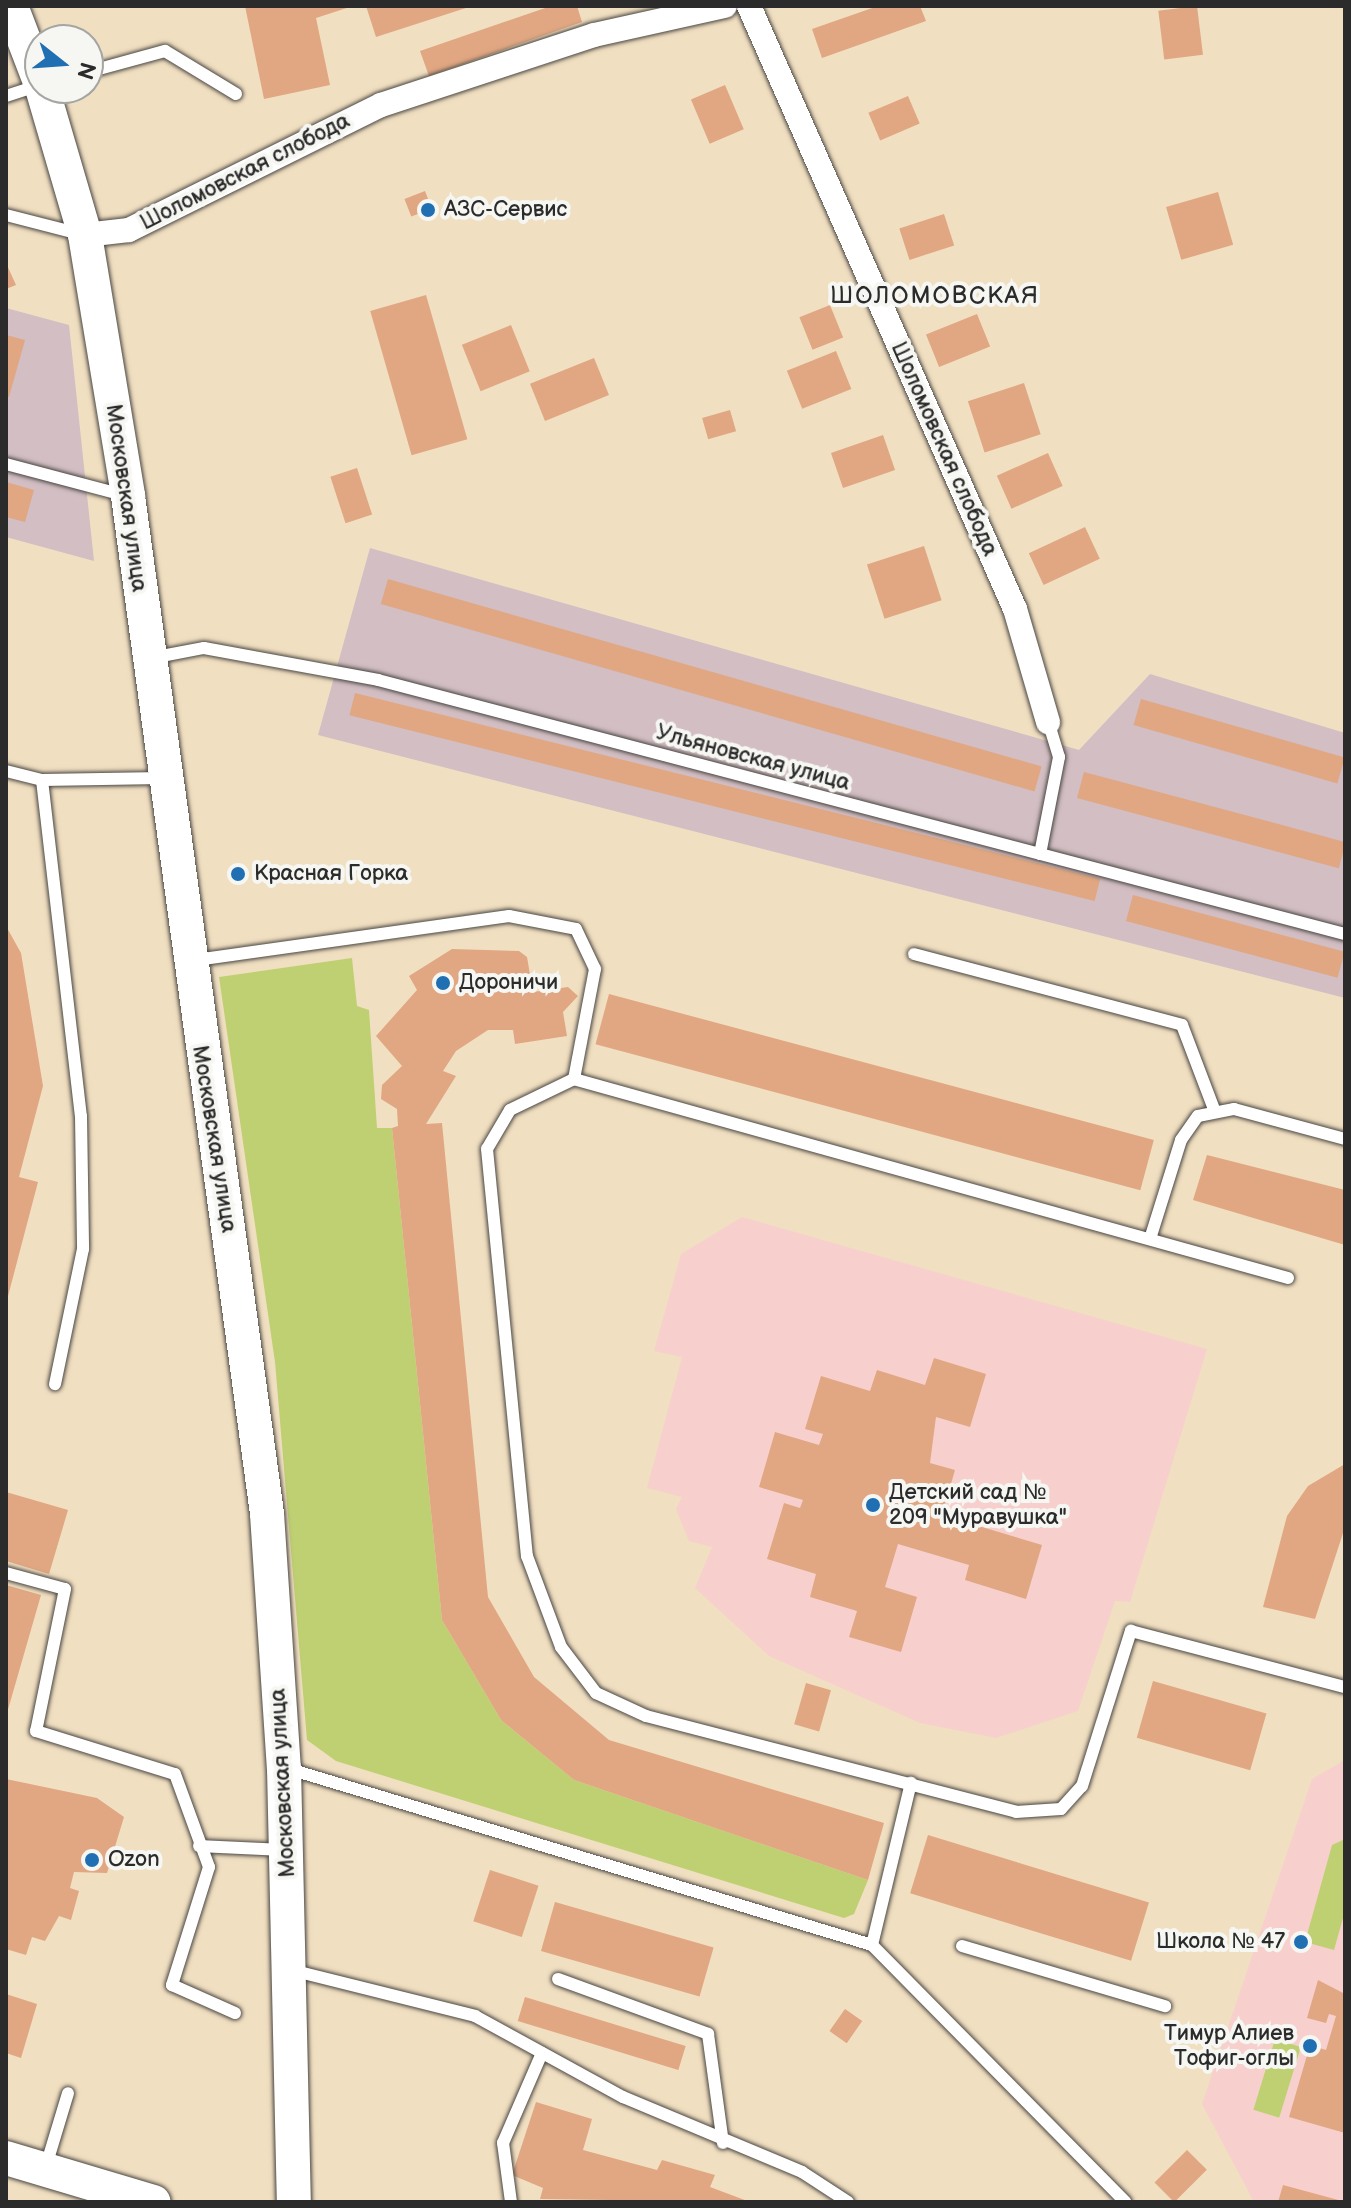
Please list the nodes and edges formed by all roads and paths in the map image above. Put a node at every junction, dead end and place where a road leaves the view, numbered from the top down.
1 (11, 6) edge
2 (725, 6) edge
3 (749, 6) edge
4 (24, 40) edge
5 (104, 68) edge
6 (236, 94) dead end
7 (47, 104) edge
8 (6, 215) edge
9 (85, 235) junction
10 (6, 464) edge
11 (128, 496) junction
12 (148, 659) junction
13 (1048, 722) joint
14 (6, 771) edge
15 (162, 778) junction
16 (42, 780) junction
17 (1040, 854) junction
18 (1345, 934) edge
19 (914, 954) dead end
20 (188, 962) junction
21 (574, 1079) junction
22 (1215, 1112) junction
23 (1345, 1139) edge
24 (1150, 1239) junction
25 (1288, 1278) dead end
26 (55, 1384) dead end
27 (6, 1573) edge
28 (1345, 1687) edge
29 (284, 1768) junction
30 (911, 1783) junction
31 (199, 1846) junction
32 (287, 1851) junction
33 (872, 1945) junction
34 (962, 1946) dead end
35 (291, 1970) junction
36 (558, 1979) dead end
37 (1165, 2006) dead end
38 (235, 2013) dead end
39 (542, 2053) junction
40 (68, 2093) dead end
41 (723, 2143) junction
42 (6, 2158) edge
43 (46, 2170) junction
44 (154, 2202) edge
45 (294, 2202) edge
46 (511, 2202) edge
47 (848, 2202) edge
48 (1125, 2202) edge

1 - 4 main road, Московская улица
2 - 9 street, Шоломовская слобода
3 - 13 street, Шоломовская слобода
5 - 6 lane
7 - 9 main road, Московская улица
8 - 9 lane
9 - 11 main road, Московская улица
10 - 11 lane
11 - 12 main road, Московская улица
12 - 15 main road, Московская улица
12 - 17 lane, Ульяновская улица
13 - 17 lane
14 - 16 lane
15 - 16 lane
15 - 20 main road, Московская улица
16 - 26 lane
17 - 18 lane, Ульяновская улица
19 - 22 lane
20 - 21 lane
20 - 29 main road, Московская улица
21 - 24 lane
21 - 30 lane
22 - 23 lane
22 - 24 lane
24 - 25 lane
27 - 31 lane
28 - 30 lane
29 - 32 main road, Московская улица
29 - 33 lane
30 - 33 lane
31 - 32 lane
31 - 38 lane
32 - 35 main road, Московская улица
33 - 48 lane
34 - 37 lane
35 - 39 lane
35 - 45 main road, Московская улица
36 - 41 lane
39 - 41 lane
39 - 46 lane
40 - 43 lane
41 - 47 lane
42 - 43 main road
43 - 44 main road

